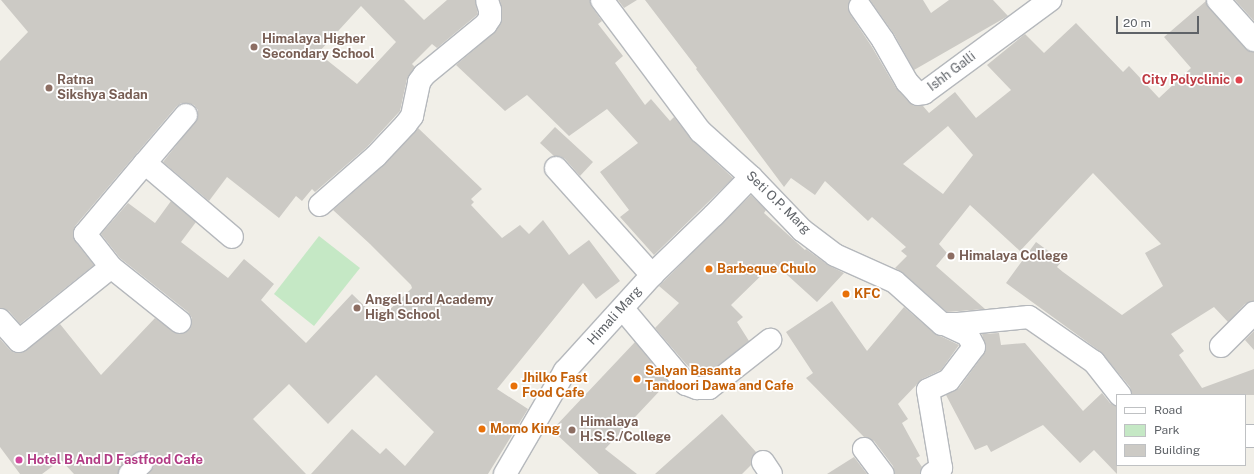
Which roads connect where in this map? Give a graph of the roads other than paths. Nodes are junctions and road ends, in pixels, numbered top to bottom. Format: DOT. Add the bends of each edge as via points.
graph roads {
  1 [pos="487,0"];
  2 [pos="602,0"];
  3 [pos="1050,0"];
  4 [pos="1218,0"];
  5 [pos="860,7"];
  6 [pos="1254,40"];
  7 [pos="186,115"];
  8 [pos="145,163"];
  9 [pos="556,168"];
  10 [pos="751,177"];
  11 [pos="320,205"];
  12 [pos="232,237"];
  13 [pos="111,266"];
  14 [pos="652,275"];
  15 [pos="623,309"];
  16 [pos="1254,313"];
  17 [pos="0,320"];
  18 [pos="180,322"];
  19 [pos="942,324"];
  20 [pos="770,340"];
  21 [pos="1221,346"];
  22 [pos="1119,394"];
  23 [pos="864,449"];
  24 [pos="505,474"];
  25 [pos="884,474"];
  26 [pos="932,474"];
  1 -- 11 [label="street" via="490,18 419,82 412,116 406,124 376,156"];
  2 -- 10 [label="street, Seti O.P. Marg" via="700,131"];
  3 -- 5 [label="street, Ishh Galli" via="924,93 918,94 907,82"];
  4 -- 6 [label="street"];
  7 -- 8 [label="street"];
  8 -- 12 [label="street"];
  8 -- 13 [label="street" via="85,234"];
  9 -- 14 [label="street"];
  10 -- 14 [label="street, Himali Marg"];
  10 -- 19 [label="street, Seti O.P. Marg" via="802,230 835,255 895,282"];
  13 -- 17 [label="street" via="18,341"];
  13 -- 18 [label="street"];
  14 -- 15 [label="street, Himali Marg"];
  15 -- 20 [label="street" via="686,384 697,388 709,388"];
  15 -- 24 [label="street, Himali Marg" via="565,371"];
  16 -- 21 [label="street"];
  19 -- 22 [label="street" via="1029,317 1094,362"];
  19 -- 26 [label="street" via="968,334 974,347 949,380 928,390 941,468"];
  23 -- 25 [label="street"];
}
